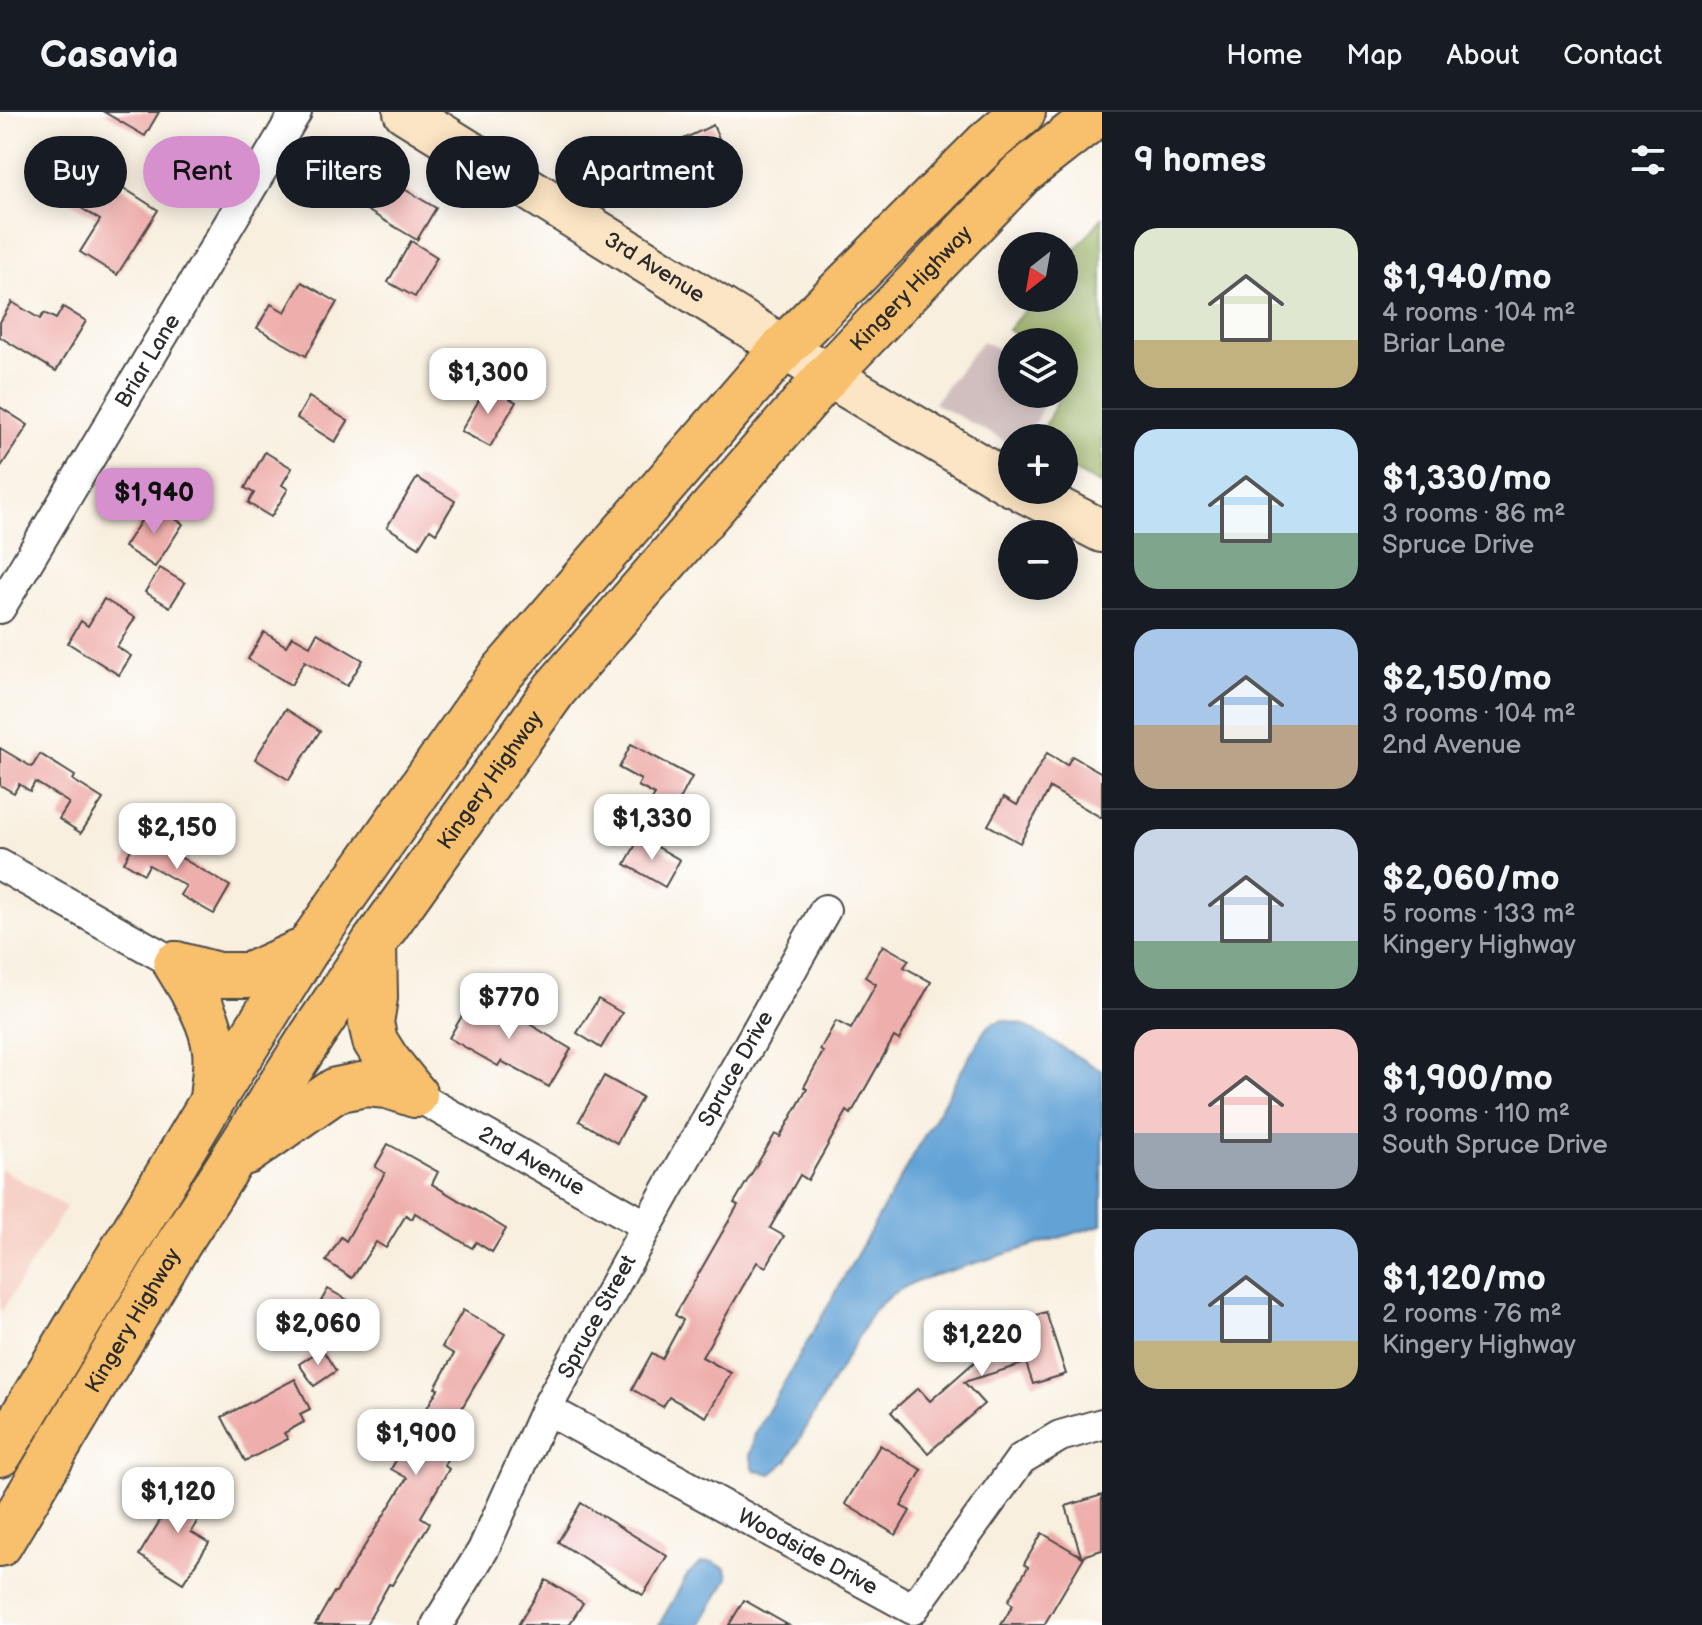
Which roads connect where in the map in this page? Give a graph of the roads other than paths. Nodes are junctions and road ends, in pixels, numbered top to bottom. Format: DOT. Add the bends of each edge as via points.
graph roads {
  1 [pos="296,112"];
  2 [pos="405,112"];
  3 [pos="1023,112"];
  4 [pos="1100,112"];
  5 [pos="784,347"];
  6 [pos="828,375"];
  7 [pos="998,477"];
  8 [pos="1049,504"];
  9 [pos="1102,531"];
  10 [pos="0,608"];
  11 [pos="0,865"];
  12 [pos="825,910"];
  13 [pos="374,943"];
  14 [pos="307,949"];
  15 [pos="176,964"];
  16 [pos="415,1095"];
  17 [pos="212,1101"];
  18 [pos="230,1164"];
  19 [pos="647,1226"];
  20 [pos="546,1409"];
  21 [pos="1102,1424"];
  22 [pos="0,1454"];
  23 [pos="0,1544"];
  24 [pos="437,1625"];
  1 -- 10 [label="street, Briar Lane"];
  2 -- 5 [label="street, 3rd Avenue"];
  3 -- 5 [label="highway, Kingery Highway"];
  4 -- 6 [label="highway, Kingery Highway" via="1022,173"];
  5 -- 6 [label="street, 3rd Avenue"];
  5 -- 14 [label="highway, Kingery Highway" via="501,674"];
  6 -- 7 [label="street, 3rd Avenue"];
  6 -- 13 [label="highway, Kingery Highway" via="555,689"];
  8 -- 9 [label="street"];
  11 -- 15 [label="street"];
  12 -- 19 [label="street, Spruce Drive"];
  13 -- 16 [label="highway" via="375,1041"];
  13 -- 18 [label="highway, Kingery Highway"];
  14 -- 15 [label="highway" via="249,975 218,975"];
  14 -- 17 [label="highway, Kingery Highway"];
  15 -- 17 [label="highway" via="211,1029 216,1053"];
  16 -- 18 [label="highway" via="366,1084 336,1090"];
  16 -- 19 [label="street, 2nd Avenue"];
  17 -- 22 [label="highway, Kingery Highway"];
  18 -- 23 [label="highway, Kingery Highway"];
  19 -- 20 [label="street, Spruce Street"];
  20 -- 21 [label="street, Woodside Drive" via="913,1609 1021,1459 1060,1436"];
  20 -- 24 [label="street, Spruce Street" via="483,1550"];
}
